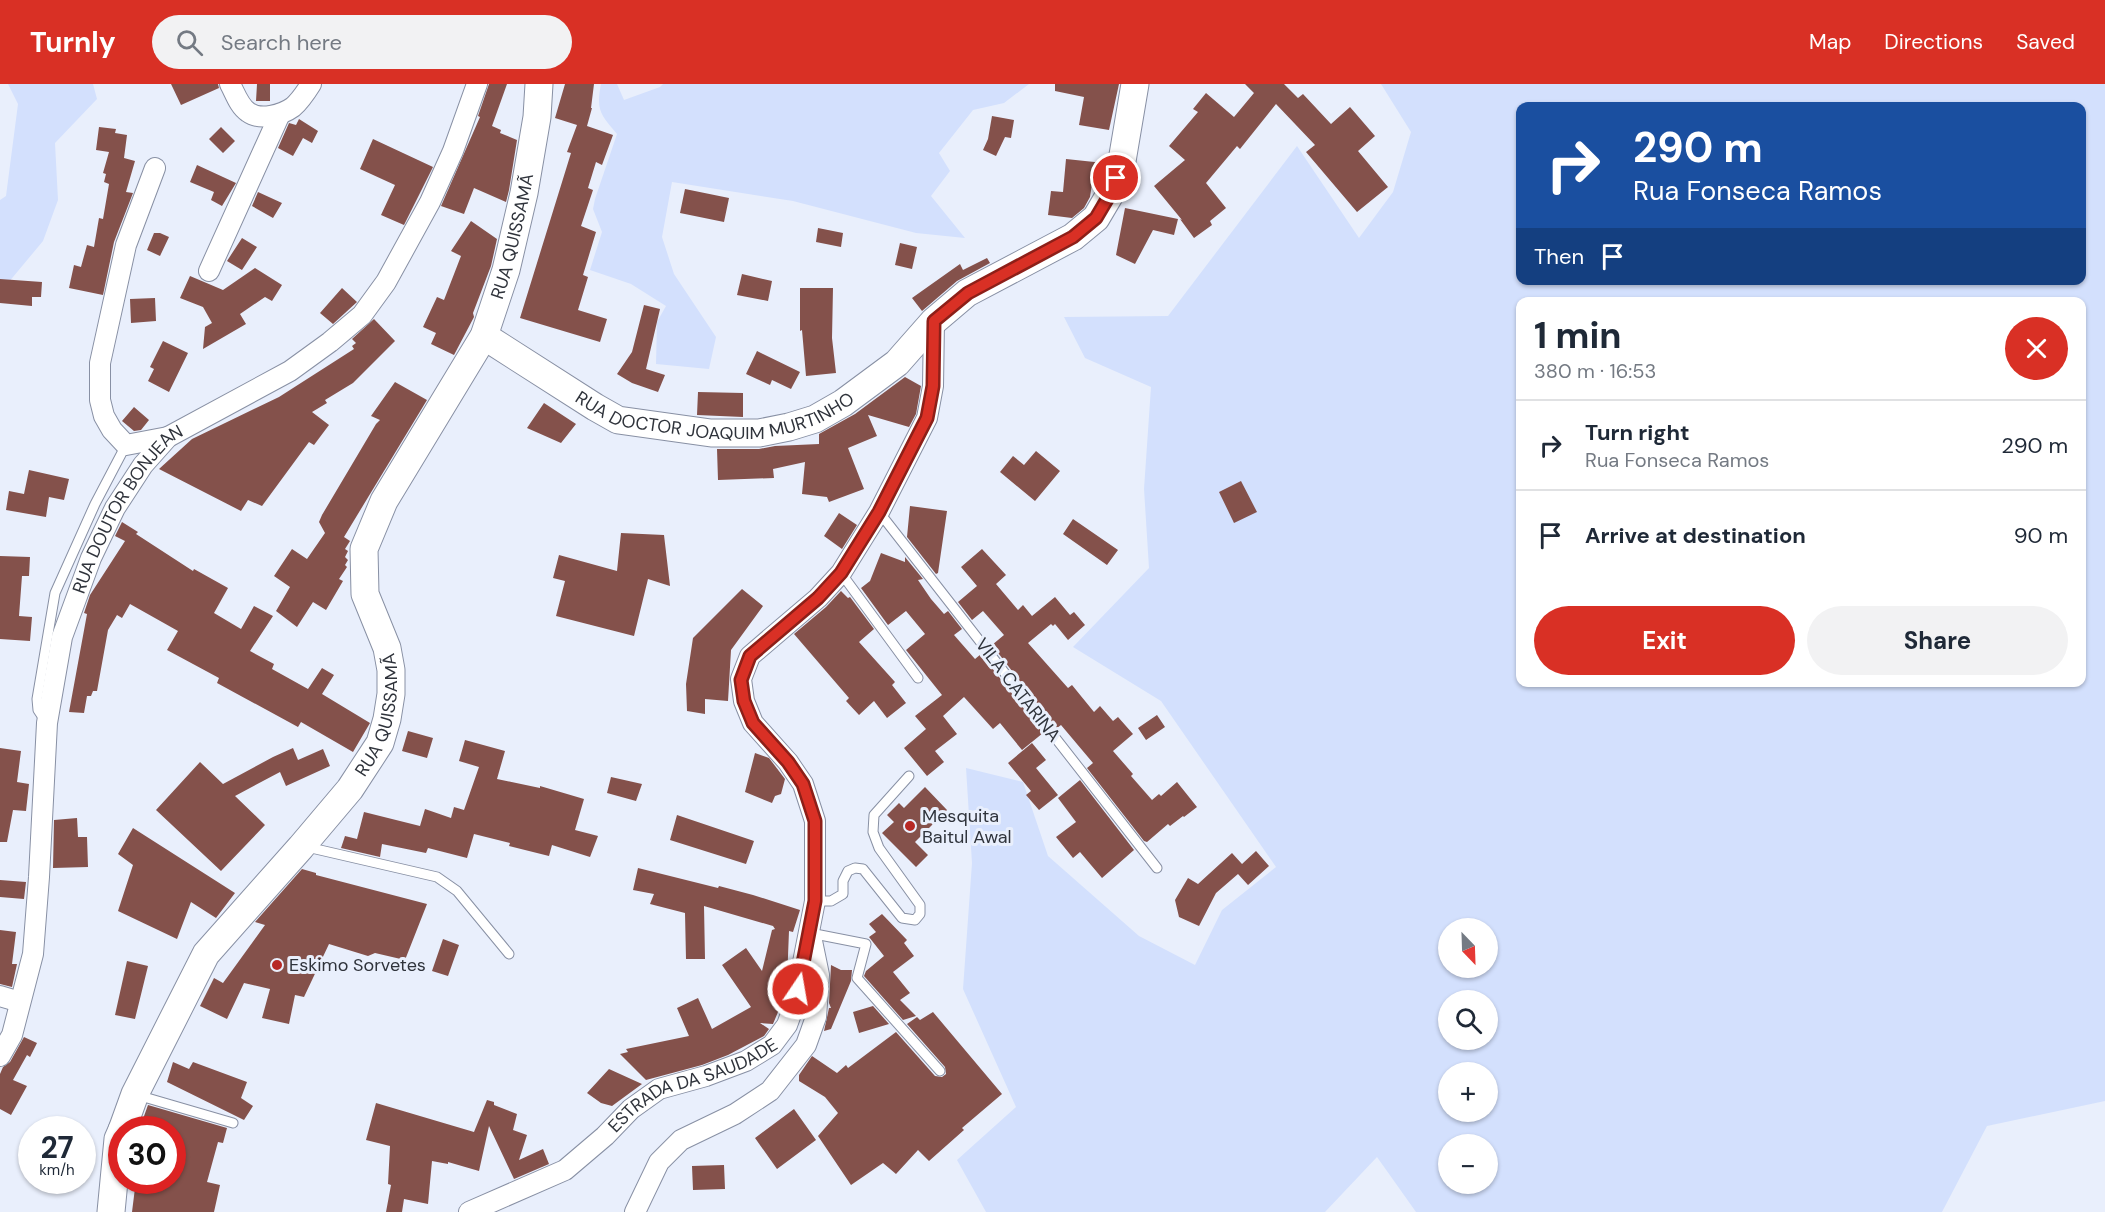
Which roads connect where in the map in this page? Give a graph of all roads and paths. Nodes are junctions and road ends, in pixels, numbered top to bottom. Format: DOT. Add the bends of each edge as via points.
graph roads {
  1 [pos="230,84"];
  2 [pos="311,84"];
  3 [pos="477,84"];
  4 [pos="539,84"];
  5 [pos="1135,84"];
  6 [pos="280,114"];
  7 [pos="155,168"];
  8 [pos="209,271"];
  9 [pos="934,321"];
  10 [pos="484,336"];
  11 [pos="168,436"];
  12 [pos="126,445"];
  13 [pos="879,512"];
  14 [pos="841,573"];
  15 [pos="918,678"];
  16 [pos="47,723"];
  17 [pos="909,776"];
  18 [pos="302,847"];
  19 [pos="1157,868"];
  20 [pos="815,901"];
  21 [pos="810,933"];
  22 [pos="509,954"];
  23 [pos="0,996"];
  24 [pos="20,1002"];
  25 [pos="0,1056"];
  26 [pos="940,1071"];
  27 [pos="135,1094"];
  28 [pos="127,1116"];
  29 [pos="233,1123"];
  30 [pos="113,1194"];
  31 [pos="111,1212"];
  32 [pos="469,1212"];
  33 [pos="635,1212"];
  1 -- 6 [label="street" via="249,114"];
  2 -- 6 [label="street" via="293,107"];
  3 -- 11 [label="street, RUA DOUTOR BONJEAN" via="430,202 386,282 362,315 290,371"];
  4 -- 10 [label="street, RUA QUISSAMÃ" via="524,194 506,270"];
  5 -- 9 [label="street, RUA DOCTOR JOAQUIM MURTINHO" via="1122,160 1096,218 1073,237 968,293"];
  6 -- 8 [label="street"];
  7 -- 12 [label="street" via="126,245 100,363 104,416"];
  9 -- 10 [label="street, RUA DOCTOR JOAQUIM MURTINHO" via="897,363 843,403 815,419 759,433 711,433 618,420"];
  9 -- 13 [label="street, ESTRADA DA SAUDADE" via="933,386 927,418"];
  10 -- 18 [label="street, RUA QUISSAMÃ" via="384,501 364,549 365,594 387,648 391,670 387,719 380,743 350,789"];
  11 -- 12 [label="street"];
  11 -- 16 [label="street, RUA DOUTOR BONJEAN" via="115,508 91,558 62,637"];
  12 -- 16 [label="lane" via="55,593 37,699 38,710"];
  13 -- 14 [label="street, ESTRADA DA SAUDADE"];
  13 -- 19 [label="lane, VILA CATARINA"];
  14 -- 15 [label="lane"];
  14 -- 20 [label="street, ESTRADA DA SAUDADE" via="750,656 741,680 753,723 803,784 815,821"];
  16 -- 24 [label="street, RUA DOUTOR BONJEAN" via="33,954"];
  17 -- 20 [label="lane" via="874,815 873,832 879,848 920,905 920,914 915,920 902,918 863,869 855,868 848,870 843,894 831,901"];
  18 -- 22 [label="lane" via="437,877 457,891"];
  18 -- 27 [label="street, RUA QUISSAMÃ" via="206,954"];
  20 -- 21 [label="street, ESTRADA DA SAUDADE"];
  21 -- 26 [label="lane" via="866,944 857,978"];
  21 -- 32 [label="street, ESTRADA DA SAUDADE" via="795,1003 787,1025 772,1045 746,1061 659,1089 631,1109 565,1170"];
  21 -- 33 [label="street" via="819,975 816,1017 806,1046 770,1091 735,1114 681,1140 659,1162"];
  23 -- 24 [label="street"];
  24 -- 25 [label="street, RUA DOUTOR BONJEAN" via="12,1035"];
  27 -- 28 [label="street, RUA QUISSAMÃ"];
  27 -- 29 [label="lane"];
  30 -- 31 [label="street, RUA QUISSAMÃ"];
}
